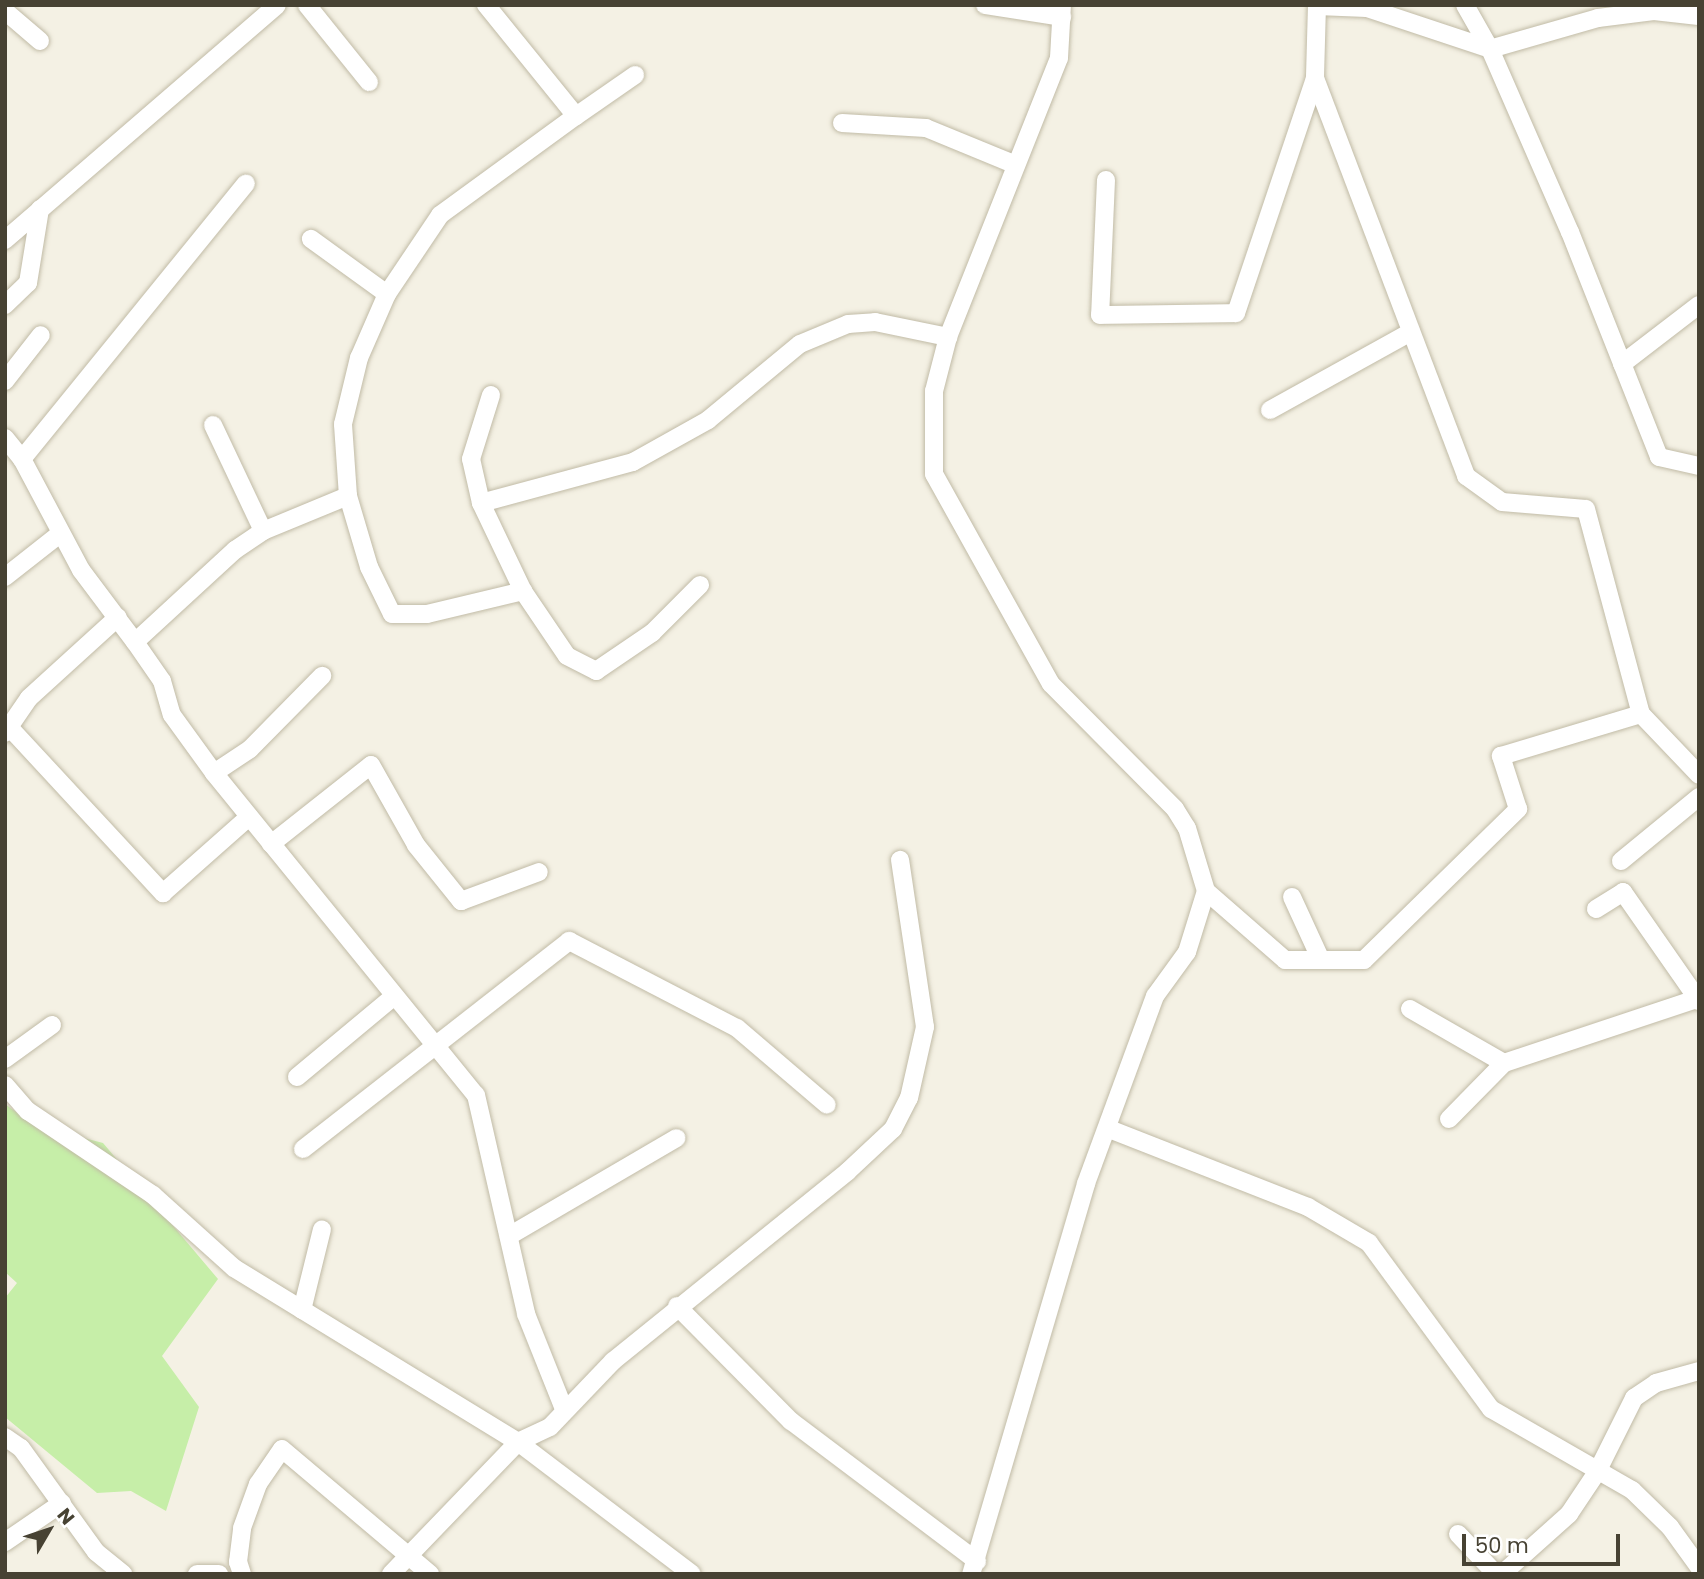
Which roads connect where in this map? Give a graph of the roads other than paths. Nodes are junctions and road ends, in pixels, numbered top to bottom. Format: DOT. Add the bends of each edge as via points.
graph roads {
  1 [pos="277,5"];
  2 [pos="307,5"];
  3 [pos="486,5"];
  4 [pos="985,5"];
  5 [pos="1465,5"];
  6 [pos="1317,6"];
  7 [pos="5,11"];
  8 [pos="1062,11"];
  9 [pos="1606,11"];
  10 [pos="1699,16"];
  11 [pos="40,41"];
  12 [pos="1490,48"];
  13 [pos="635,75"];
  14 [pos="1315,78"];
  15 [pos="369,82"];
  16 [pos="576,116"];
  17 [pos="842,123"];
  18 [pos="1016,165"];
  19 [pos="1106,180"];
  20 [pos="246,183"];
  21 [pos="40,209"];
  22 [pos="312,239"];
  23 [pos="5,240"];
  24 [pos="387,294"];
  25 [pos="5,305"];
  26 [pos="1699,305"];
  27 [pos="1412,332"];
  28 [pos="41,335"];
  29 [pos="948,337"];
  30 [pos="1622,364"];
  31 [pos="5,381"];
  32 [pos="491,395"];
  33 [pos="1270,410"];
  34 [pos="213,425"];
  35 [pos="6,439"];
  36 [pos="22,459"];
  37 [pos="1699,466"];
  38 [pos="348,496"];
  39 [pos="481,503"];
  40 [pos="263,531"];
  41 [pos="61,533"];
  42 [pos="5,577"];
  43 [pos="700,585"];
  44 [pos="523,591"];
  45 [pos="118,617"];
  46 [pos="135,642"];
  47 [pos="322,676"];
  48 [pos="1641,714"];
  49 [pos="8,731"];
  50 [pos="214,773"];
  51 [pos="1699,775"];
  52 [pos="1699,797"];
  53 [pos="249,817"];
  54 [pos="271,844"];
  55 [pos="900,860"];
  56 [pos="1621,861"];
  57 [pos="539,872"];
  58 [pos="1206,891"];
  59 [pos="1292,897"];
  60 [pos="1596,909"];
  61 [pos="1321,960"];
  62 [pos="393,997"];
  63 [pos="1698,999"];
  64 [pos="1410,1009"];
  65 [pos="52,1025"];
  66 [pos="434,1048"];
  67 [pos="5,1059"];
  68 [pos="1504,1063"];
  69 [pos="297,1077"];
  70 [pos="5,1085"];
  71 [pos="827,1105"];
  72 [pos="1450,1119"];
  73 [pos="1109,1129"];
  74 [pos="677,1138"];
  75 [pos="303,1149"];
  76 [pos="322,1229"];
  77 [pos="509,1236"];
  78 [pos="677,1306"];
  79 [pos="302,1310"];
  80 [pos="1699,1371"];
  81 [pos="564,1409"];
  82 [pos="5,1437"];
  83 [pos="518,1442"];
  84 [pos="1597,1472"];
  85 [pos="62,1503"];
  86 [pos="1458,1534"];
  87 [pos="5,1542"];
  88 [pos="411,1555"];
  89 [pos="974,1567"];
  90 [pos="1699,1567"];
  91 [pos="119,1573"];
  92 [pos="197,1574"];
  93 [pos="219,1574"];
  94 [pos="242,1574"];
  95 [pos="391,1574"];
  96 [pos="430,1574"];
  97 [pos="692,1574"];
  98 [pos="1496,1574"];
  99 [pos="1502,1574"];
  1 -- 21 [label="street"];
  2 -- 15 [label="street"];
  3 -- 16 [label="street"];
  4 -- 8 [label="street"];
  5 -- 12 [label="street"];
  6 -- 12 [label="street" via="1367,8"];
  6 -- 14 [label="street"];
  7 -- 11 [label="street"];
  8 -- 18 [label="street" via="1059,58"];
  9 -- 10 [label="street"];
  9 -- 12 [label="street"];
  12 -- 30 [label="street"];
  13 -- 16 [label="street"];
  14 -- 19 [label="street" via="1237,313 1100,315"];
  14 -- 27 [label="street"];
  16 -- 24 [label="street" via="440,215"];
  17 -- 18 [label="street" via="926,128"];
  18 -- 29 [label="street"];
  20 -- 36 [label="street"];
  21 -- 23 [label="street"];
  21 -- 25 [label="street" via="28,283"];
  22 -- 24 [label="street"];
  24 -- 38 [label="street" via="359,358 343,424"];
  26 -- 30 [label="street"];
  27 -- 33 [label="street"];
  27 -- 48 [label="street" via="1466,476 1503,502 1586,509"];
  28 -- 31 [label="street"];
  29 -- 39 [label="street" via="875,322 848,324 800,344 708,420 633,462"];
  29 -- 58 [label="street" via="934,391 934,474 1051,684 1175,809 1187,828"];
  30 -- 37 [label="street" via="1659,457"];
  32 -- 39 [label="street" via="471,459"];
  34 -- 40 [label="street"];
  35 -- 36 [label="street"];
  36 -- 41 [label="street"];
  38 -- 40 [label="street"];
  38 -- 44 [label="street" via="369,568 392,614 427,614"];
  39 -- 44 [label="street"];
  40 -- 46 [label="street" via="193,586"];
  41 -- 42 [label="street"];
  41 -- 45 [label="street"];
  43 -- 44 [label="street" via="652,633 596,671 567,656"];
  45 -- 46 [label="street"];
  45 -- 49 [label="street" via="29,698"];
  46 -- 50 [label="street" via="162,681 172,715"];
  47 -- 50 [label="street" via="250,750"];
  48 -- 51 [label="street"];
  48 -- 61 [label="street" via="1501,756 1518,809 1364,960"];
  49 -- 53 [label="street" via="163,892"];
  50 -- 53 [label="street"];
  52 -- 56 [label="street"];
  53 -- 54 [label="street"];
  54 -- 57 [label="street" via="371,765 416,845 461,901"];
  54 -- 62 [label="street"];
  55 -- 78 [label="street" via="925,1027 909,1098 893,1129 847,1171"];
  58 -- 61 [label="street" via="1285,960"];
  58 -- 73 [label="street" via="1187,952 1155,996"];
  59 -- 61 [label="street"];
  60 -- 63 [label="street" via="1623,892"];
  62 -- 66 [label="street"];
  62 -- 69 [label="street"];
  63 -- 68 [label="street"];
  64 -- 68 [label="street"];
  65 -- 67 [label="street"];
  66 -- 71 [label="street" via="569,941 737,1028"];
  66 -- 75 [label="street"];
  66 -- 77 [label="street" via="476,1096"];
  68 -- 72 [label="street"];
  70 -- 79 [label="street" via="28,1111 153,1195 234,1268"];
  73 -- 84 [label="street" via="1343,1225 1369,1243 1491,1409"];
  73 -- 89 [label="street" via="1086,1184"];
  74 -- 77 [label="street"];
  76 -- 79 [label="street"];
  77 -- 81 [label="street" via="527,1314"];
  78 -- 81 [label="street"];
  78 -- 89 [label="street" via="791,1421"];
  79 -- 83 [label="street"];
  80 -- 84 [label="street" via="1656,1383 1634,1398"];
  81 -- 83 [label="street" via="550,1427"];
  82 -- 85 [label="street" via="21,1448"];
  83 -- 88 [label="street"];
  83 -- 97 [label="street"];
  84 -- 90 [label="street" via="1632,1490 1670,1527"];
  84 -- 99 [label="street" via="1569,1514"];
  85 -- 87 [label="street"];
  85 -- 91 [label="street" via="96,1552"];
  86 -- 98 [label="street"];
  88 -- 94 [label="street" via="282,1449 258,1484 242,1528 238,1562"];
  88 -- 95 [label="street"];
  88 -- 96 [label="street"];
  92 -- 93 [label="street"];
}
